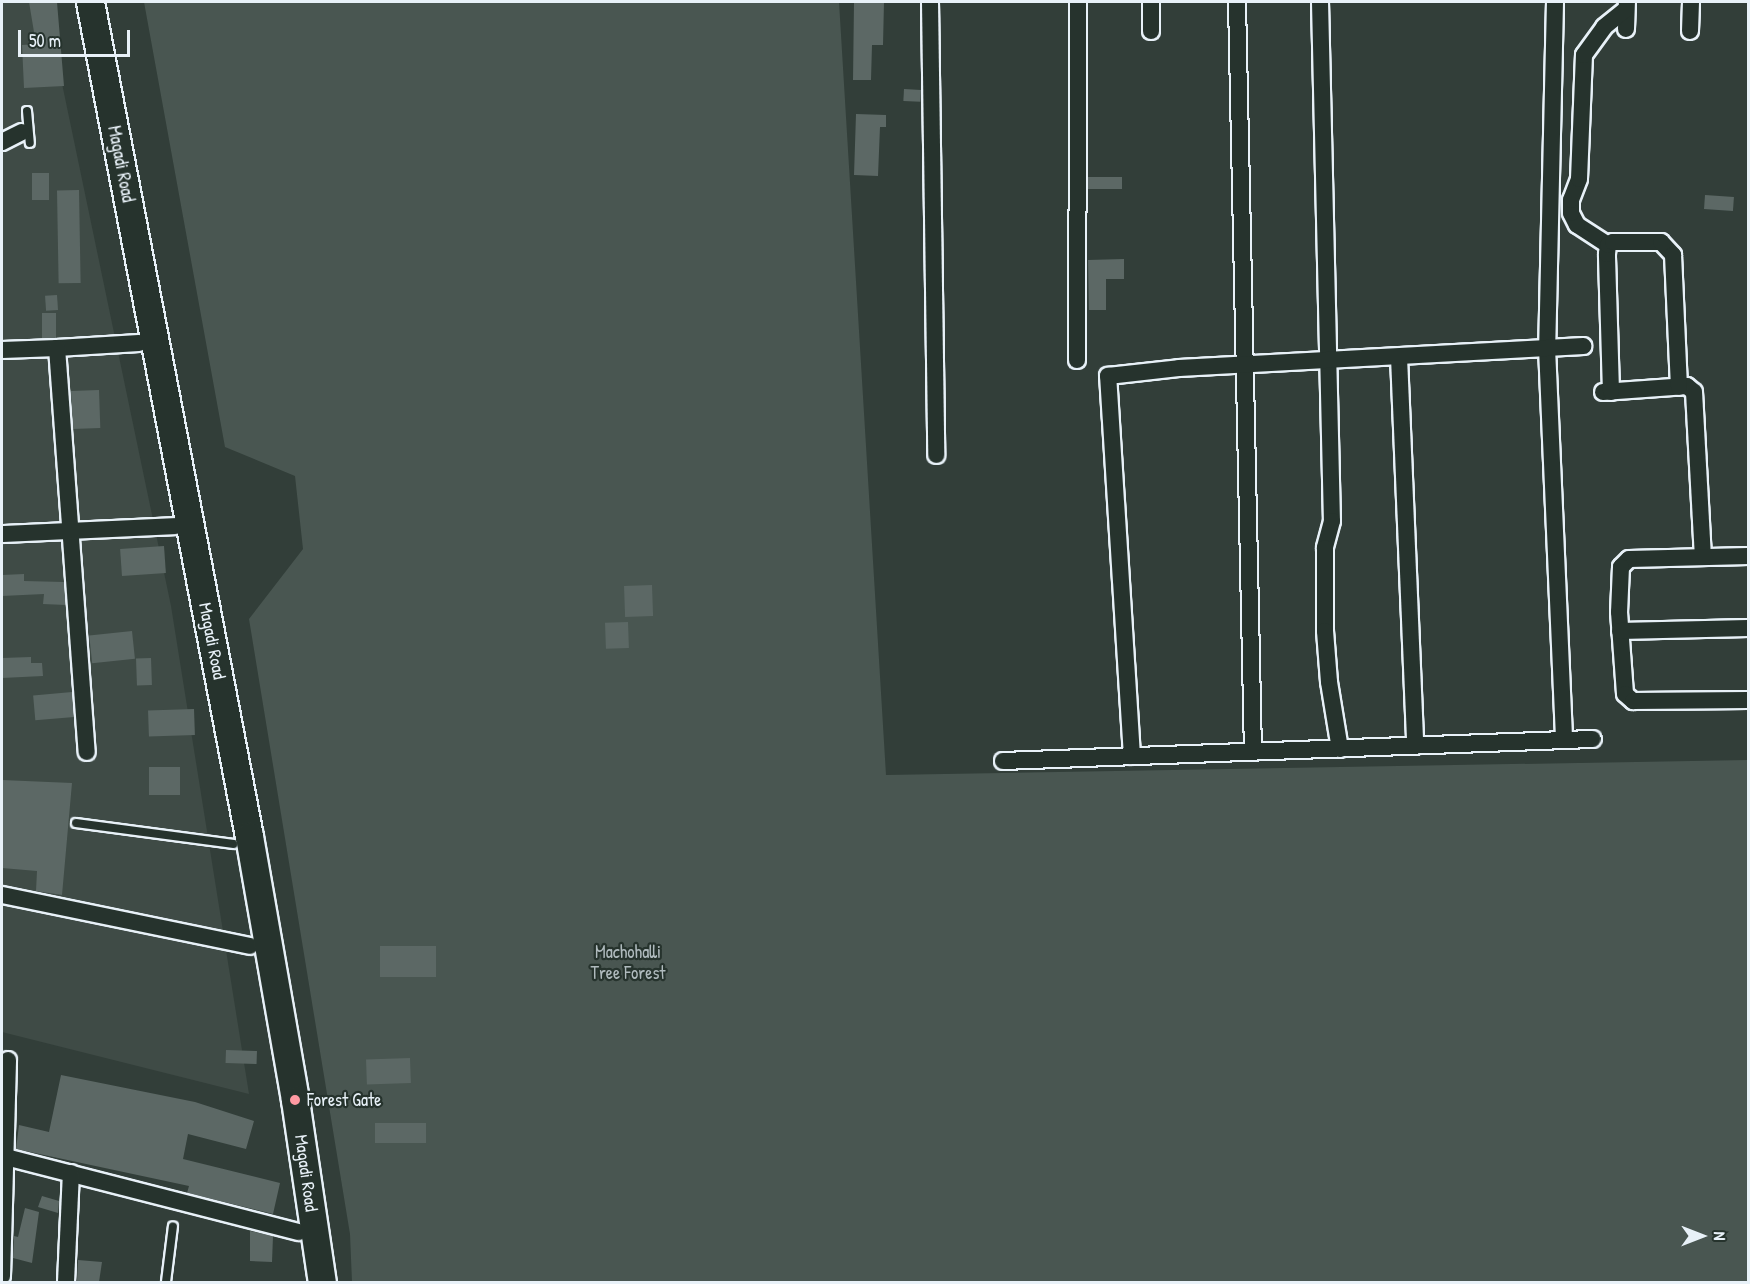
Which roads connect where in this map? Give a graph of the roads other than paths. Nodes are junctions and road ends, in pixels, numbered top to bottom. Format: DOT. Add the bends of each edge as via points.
graph roads {
  1 [pos="74,2"];
  2 [pos="90,2"];
  3 [pos="930,2"];
  4 [pos="1078,2"];
  5 [pos="1151,2"];
  6 [pos="1237,2"];
  7 [pos="1320,2"];
  8 [pos="1555,2"];
  9 [pos="1690,2"];
  10 [pos="1627,5"];
  11 [pos="1626,29"];
  12 [pos="1151,31"];
  13 [pos="1690,31"];
  14 [pos="27,111"];
  15 [pos="27,136"];
  16 [pos="2,142"];
  17 [pos="1608,245"];
  18 [pos="139,344"];
  19 [pos="1583,346"];
  20 [pos="57,348"];
  21 [pos="1547,348"];
  22 [pos="2,350"];
  23 [pos="1399,357"];
  24 [pos="1077,360"];
  25 [pos="1326,362"];
  26 [pos="1248,367"];
  27 [pos="1679,387"];
  28 [pos="936,455"];
  29 [pos="175,526"];
  30 [pos="69,532"];
  31 [pos="2,534"];
  32 [pos="1702,556"];
  33 [pos="1749,556"];
  34 [pos="1749,628"];
  35 [pos="1620,631"];
  36 [pos="1749,700"];
  37 [pos="1593,739"];
  38 [pos="1564,740"];
  39 [pos="1415,746"];
  40 [pos="1340,749"];
  41 [pos="87,752"];
  42 [pos="1253,752"];
  43 [pos="1132,756"];
  44 [pos="1003,760"];
  45 [pos="75,823"];
  46 [pos="234,844"];
  47 [pos="2,895"];
  48 [pos="250,946"];
  49 [pos="8,1060"];
  50 [pos="2,1156"];
  51 [pos="71,1173"];
  52 [pos="173,1226"];
  53 [pos="298,1232"];
  54 [pos="2,1276"];
  55 [pos="66,1282"];
  56 [pos="166,1282"];
  57 [pos="305,1282"];
  58 [pos="322,1282"];
  1 -- 18 [label="main road, Magadi Road"];
  2 -- 58 [label="main road, Magadi Road" via="249,836"];
  3 -- 28 [label="street"];
  4 -- 24 [label="street"];
  5 -- 12 [label="street"];
  6 -- 26 [label="street"];
  7 -- 25 [label="street"];
  8 -- 21 [label="street"];
  9 -- 13 [label="street"];
  10 -- 11 [label="street"];
  10 -- 17 [label="street" via="1599,32 1584,55 1579,179 1572,200 1571,213 1577,225"];
  14 -- 15 [label="lane"];
  15 -- 16 [label="street"];
  17 -- 27 [label="street" via="1661,242 1673,255"];
  17 -- 27 [label="street" via="1607,392"];
  18 -- 20 [label="street"];
  18 -- 29 [label="main road, Magadi Road"];
  19 -- 21 [label="street"];
  20 -- 22 [label="street"];
  20 -- 30 [label="street"];
  21 -- 23 [label="street"];
  21 -- 38 [label="street"];
  23 -- 25 [label="street"];
  23 -- 39 [label="street"];
  25 -- 26 [label="street"];
  25 -- 40 [label="street" via="1332,521 1325,548 1325,631"];
  26 -- 42 [label="street"];
  26 -- 43 [label="street" via="1179,368 1108,376"];
  27 -- 32 [label="street" via="1687,386 1696,397"];
  29 -- 30 [label="street"];
  29 -- 46 [label="main road, Magadi Road"];
  30 -- 31 [label="street"];
  30 -- 41 [label="street"];
  32 -- 33 [label="street"];
  32 -- 35 [label="street" via="1629,559 1621,567"];
  34 -- 35 [label="street"];
  35 -- 36 [label="street" via="1626,694 1633,701"];
  37 -- 38 [label="street"];
  38 -- 39 [label="street"];
  39 -- 40 [label="street"];
  40 -- 42 [label="street"];
  42 -- 43 [label="street"];
  43 -- 44 [label="street"];
  45 -- 46 [label="lane"];
  46 -- 48 [label="main road, Magadi Road"];
  47 -- 48 [label="street"];
  48 -- 53 [label="main road, Magadi Road"];
  49 -- 50 [label="street"];
  50 -- 51 [label="street"];
  50 -- 54 [label="street"];
  51 -- 53 [label="street"];
  51 -- 55 [label="street"];
  52 -- 56 [label="lane"];
  53 -- 57 [label="main road, Magadi Road"];
}
